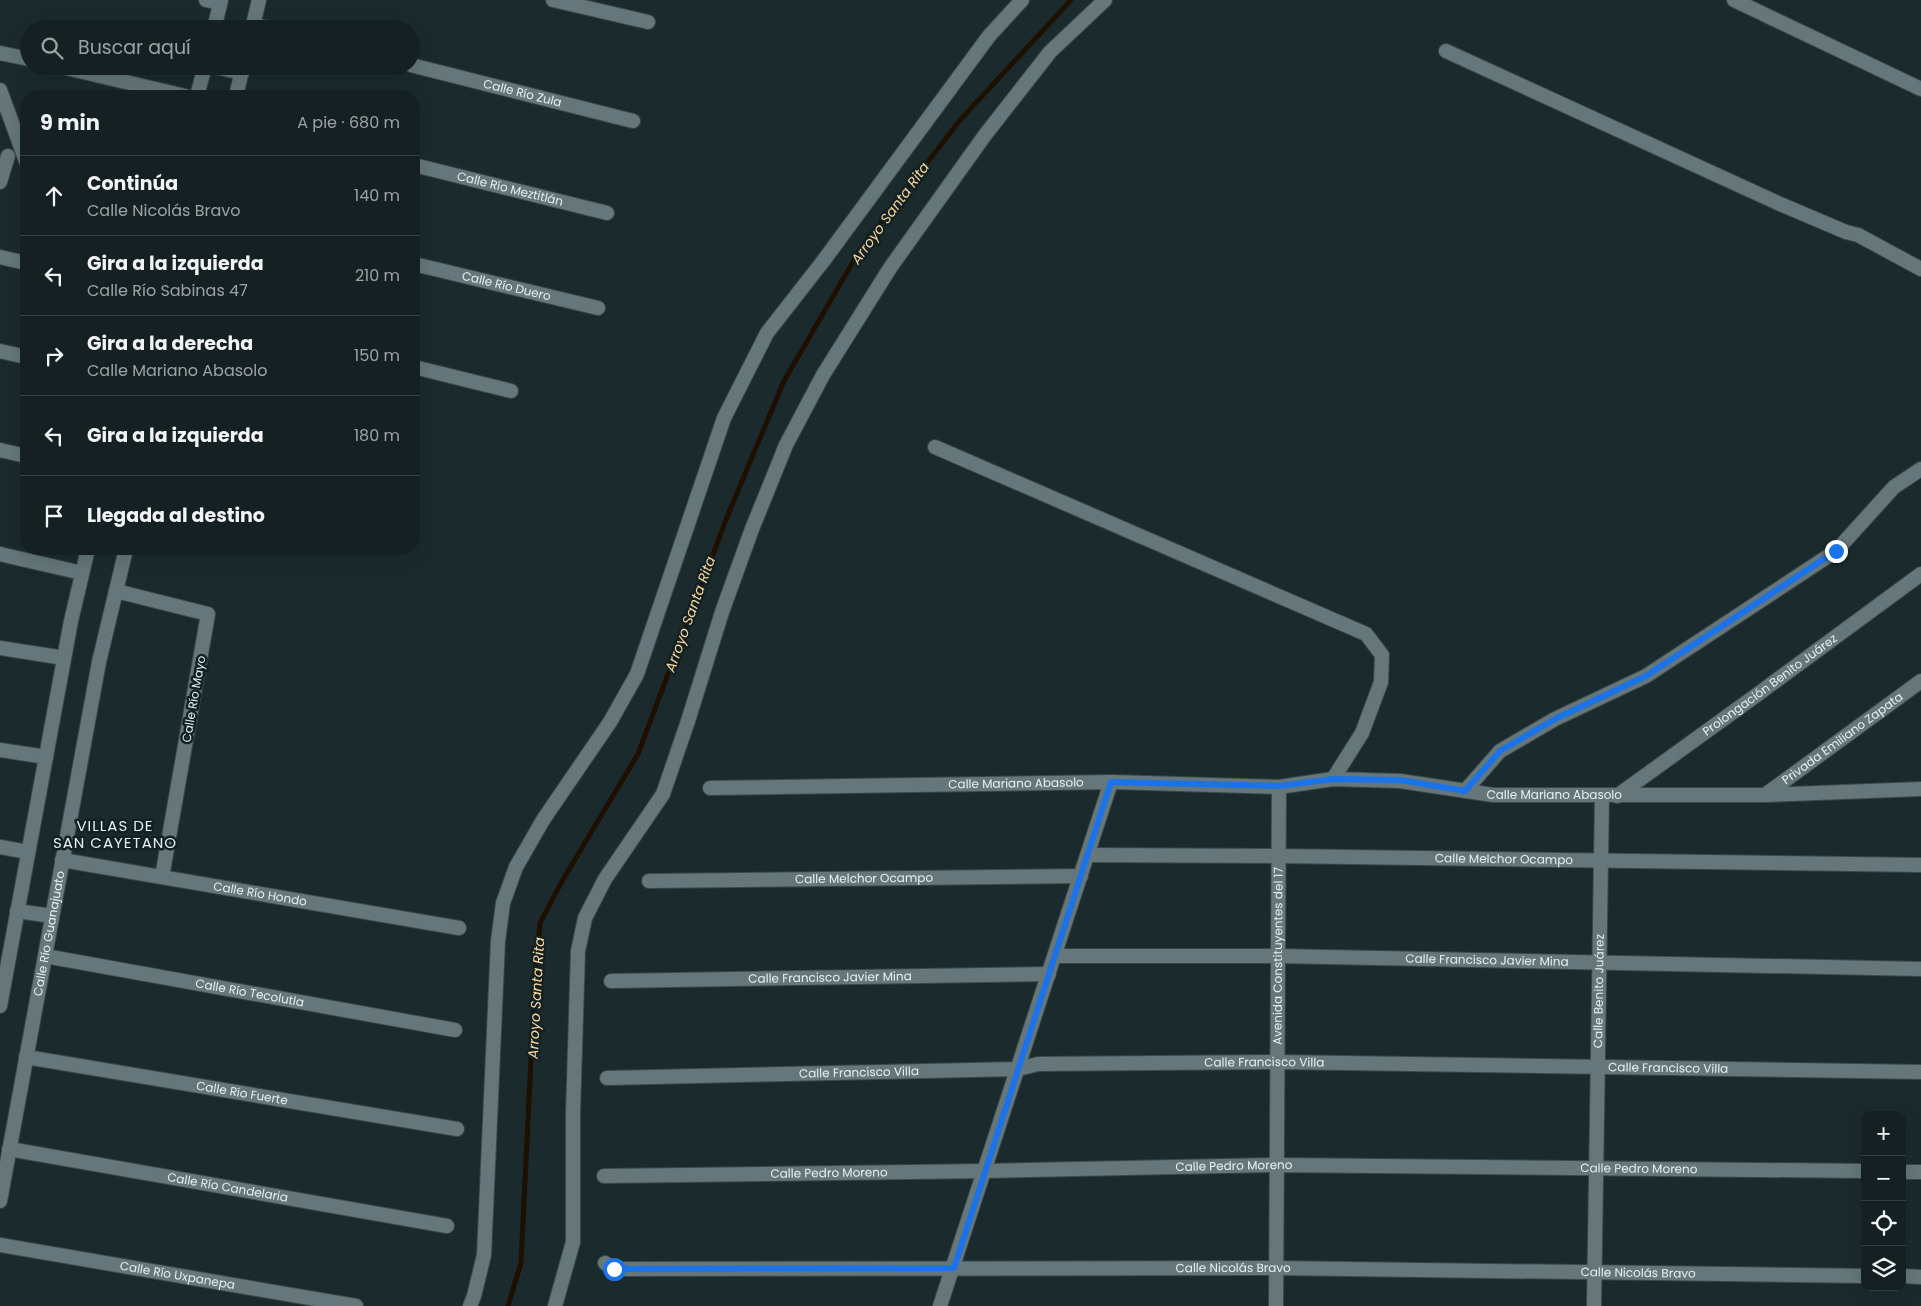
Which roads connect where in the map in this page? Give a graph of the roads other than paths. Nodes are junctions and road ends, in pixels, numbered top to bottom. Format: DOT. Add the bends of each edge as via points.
graph roads {
  1 [pos="206,0"];
  2 [pos="259,0"];
  3 [pos="553,0"];
  4 [pos="1022,0"];
  5 [pos="1105,0"];
  6 [pos="1734,0"];
  7 [pos="220,2"];
  8 [pos="216,20"];
  9 [pos="255,20"];
  10 [pos="648,22"];
  11 [pos="1446,51"];
  12 [pos="0,52"];
  13 [pos="20,57"];
  14 [pos="420,67"];
  15 [pos="96,75"];
  16 [pos="203,75"];
  17 [pos="241,75"];
  18 [pos="0,90"];
  19 [pos="160,90"];
  20 [pos="199,90"];
  21 [pos="237,90"];
  22 [pos="1921,90"];
  23 [pos="633,121"];
  24 [pos="20,145"];
  25 [pos="4,155"];
  26 [pos="20,159"];
  27 [pos="420,166"];
  28 [pos="0,182"];
  29 [pos="607,213"];
  30 [pos="0,257"];
  31 [pos="20,262"];
  32 [pos="420,265"];
  33 [pos="1921,269"];
  34 [pos="598,308"];
  35 [pos="0,351"];
  36 [pos="20,356"];
  37 [pos="420,368"];
  38 [pos="511,391"];
  39 [pos="935,446"];
  40 [pos="0,450"];
  41 [pos="20,455"];
  42 [pos="1921,469"];
  43 [pos="0,554"];
  44 [pos="86,555"];
  45 [pos="125,555"];
  46 [pos="82,573"];
  47 [pos="1921,574"];
  48 [pos="116,591"];
  49 [pos="0,648"];
  50 [pos="64,658"];
  51 [pos="1921,681"];
  52 [pos="0,750"];
  53 [pos="46,757"];
  54 [pos="1333,779"];
  55 [pos="1111,782"];
  56 [pos="1279,786"];
  57 [pos="710,788"];
  58 [pos="1921,789"];
  59 [pos="1465,791"];
  60 [pos="1765,795"];
  61 [pos="1602,796"];
  62 [pos="1617,796"];
  63 [pos="0,847"];
  64 [pos="28,852"];
  65 [pos="1088,855"];
  66 [pos="1279,856"];
  67 [pos="62,860"];
  68 [pos="1601,860"];
  69 [pos="1921,865"];
  70 [pos="1081,876"];
  71 [pos="162,878"];
  72 [pos="649,881"];
  73 [pos="17,911"];
  74 [pos="52,916"];
  75 [pos="459,928"];
  76 [pos="5,948"];
  77 [pos="45,956"];
  78 [pos="1055,956"];
  79 [pos="1278,956"];
  80 [pos="1599,962"];
  81 [pos="1921,969"];
  82 [pos="1049,974"];
  83 [pos="610,981"];
  84 [pos="0,1006"];
  85 [pos="455,1030"];
  86 [pos="26,1057"];
  87 [pos="1277,1062"];
  88 [pos="1598,1067"];
  89 [pos="1018,1069"];
  90 [pos="1921,1072"];
  91 [pos="607,1078"];
  92 [pos="457,1129"];
  93 [pos="10,1149"];
  94 [pos="1277,1165"];
  95 [pos="1596,1168"];
  96 [pos="985,1171"];
  97 [pos="1861,1171"];
  98 [pos="1906,1172"];
  99 [pos="1921,1172"];
  100 [pos="604,1176"];
  101 [pos="0,1201"];
  102 [pos="447,1226"];
  103 [pos="0,1245"];
  104 [pos="605,1263"];
  105 [pos="954,1268"];
  106 [pos="1276,1268"];
  107 [pos="1595,1272"];
  108 [pos="1861,1276"];
  109 [pos="1906,1276"];
  110 [pos="1921,1276"];
  111 [pos="356,1306"];
  112 [pos="470,1306"];
  113 [pos="556,1306"];
  114 [pos="940,1306"];
  115 [pos="1276,1306"];
  116 [pos="1594,1306"];
  1 -- 7 [label="street"];
  2 -- 9 [label="street"];
  3 -- 10 [label="street"];
  4 -- 112 [label="street" via="989,36 767,333 724,418 637,674 610,722 543,820 516,867 503,903 498,941 484,1255"];
  5 -- 113 [label="street" via="1050,52 985,135 890,268 823,375 786,445 752,530 663,794 605,879 586,918 578,951 573,1242"];
  6 -- 22 [label="street"];
  7 -- 8 [label="street"];
  11 -- 33 [label="street" via="1780,204 1858,235"];
  12 -- 13 [label="street"];
  14 -- 23 [label="street, Calle Río Zula"];
  15 -- 19 [label="street"];
  16 -- 20 [label="street"];
  17 -- 21 [label="street"];
  18 -- 24 [label="street"];
  25 -- 26 [label="street"];
  25 -- 28 [label="street"];
  27 -- 29 [label="street, Calle Río Meztitlán"];
  30 -- 31 [label="street"];
  32 -- 34 [label="street, Calle Río Duero"];
  35 -- 36 [label="street"];
  37 -- 38 [label="street"];
  39 -- 54 [label="street" via="1366,634 1382,655 1381,682 1362,733"];
  40 -- 41 [label="street"];
  42 -- 59 [label="street" via="1894,487 1836,551 1646,676 1555,719 1500,751"];
  43 -- 46 [label="street"];
  44 -- 46 [label="street"];
  45 -- 48 [label="street, Calle Río Guanajuato"];
  46 -- 50 [label="street"];
  47 -- 62 [label="street, Prolongación Benito Juárez"];
  48 -- 67 [label="street, Calle Río Guanajuato" via="98,662"];
  48 -- 71 [label="street, Calle Río Mayo" via="208,614"];
  49 -- 50 [label="street"];
  50 -- 53 [label="street"];
  51 -- 60 [label="street, Privada Emiliano Zapata"];
  52 -- 53 [label="street"];
  53 -- 64 [label="street"];
  54 -- 56 [label="street, Calle Mariano Abasolo"];
  54 -- 59 [label="street, Calle Mariano Abasolo" via="1400,780"];
  55 -- 56 [label="street, Calle Mariano Abasolo"];
  55 -- 57 [label="street, Calle Mariano Abasolo"];
  55 -- 65 [label="street"];
  56 -- 66 [label="street, Avenida Constituyentes del 17"];
  58 -- 60 [label="street, Calle Mariano Abasolo"];
  59 -- 61 [label="street, Calle Mariano Abasolo" via="1493,795"];
  60 -- 62 [label="street, Calle Mariano Abasolo"];
  61 -- 62 [label="street, Calle Mariano Abasolo"];
  61 -- 68 [label="street, Calle Benito Juárez"];
  63 -- 64 [label="street"];
  64 -- 73 [label="street"];
  65 -- 66 [label="street, Calle Melchor Ocampo"];
  65 -- 70 [label="street"];
  66 -- 68 [label="street, Calle Melchor Ocampo"];
  66 -- 79 [label="street, Avenida Constituyentes del 17"];
  67 -- 71 [label="street, Calle Río Hondo"];
  67 -- 74 [label="street, Calle Río Guanajuato"];
  68 -- 69 [label="street, Calle Melchor Ocampo"];
  68 -- 80 [label="street, Calle Benito Juárez"];
  70 -- 72 [label="street, Calle Melchor Ocampo"];
  70 -- 78 [label="street"];
  71 -- 75 [label="street, Calle Río Hondo"];
  73 -- 74 [label="street"];
  73 -- 76 [label="street"];
  74 -- 77 [label="street, Calle Río Guanajuato"];
  76 -- 84 [label="street"];
  77 -- 85 [label="street, Calle Río Tecolutla"];
  77 -- 86 [label="street, Calle Río Guanajuato"];
  78 -- 79 [label="street, Calle Francisco Javier Mina"];
  78 -- 82 [label="street"];
  79 -- 80 [label="street, Calle Francisco Javier Mina"];
  79 -- 87 [label="street, Avenida Constituyentes del 17"];
  80 -- 81 [label="street, Calle Francisco Javier Mina"];
  80 -- 88 [label="street, Calle Benito Juárez"];
  82 -- 83 [label="street, Calle Francisco Javier Mina"];
  82 -- 89 [label="street"];
  86 -- 92 [label="street, Calle Río Fuerte"];
  86 -- 93 [label="street, Calle Río Guanajuato"];
  87 -- 88 [label="street, Calle Francisco Villa"];
  87 -- 89 [label="street, Calle Francisco Villa" via="1038,1064"];
  87 -- 94 [label="street, Avenida Constituyentes del 17"];
  88 -- 90 [label="street, Calle Francisco Villa"];
  88 -- 95 [label="street, Calle Benito Juárez"];
  89 -- 91 [label="street, Calle Francisco Villa"];
  89 -- 96 [label="street"];
  93 -- 101 [label="street, Calle Río Guanajuato"];
  93 -- 102 [label="street, Calle Río Candelaria"];
  94 -- 95 [label="street, Calle Pedro Moreno"];
  94 -- 96 [label="street, Calle Pedro Moreno"];
  94 -- 106 [label="street, Avenida Constituyentes del 17"];
  95 -- 97 [label="street, Calle Pedro Moreno"];
  95 -- 107 [label="street, Calle Benito Juárez"];
  96 -- 100 [label="street, Calle Pedro Moreno"];
  96 -- 105 [label="street"];
  98 -- 99 [label="street"];
  103 -- 111 [label="street, Calle Río Uxpanepa"];
  104 -- 105 [label="street, Calle Nicolás Bravo" via="614,1269"];
  105 -- 106 [label="street, Calle Nicolás Bravo"];
  105 -- 114 [label="street"];
  106 -- 107 [label="street, Calle Nicolás Bravo"];
  106 -- 115 [label="street, Avenida Constituyentes del 17"];
  107 -- 108 [label="street, Calle Nicolás Bravo"];
  107 -- 116 [label="street, Calle Benito Juárez"];
  109 -- 110 [label="street"];
}
